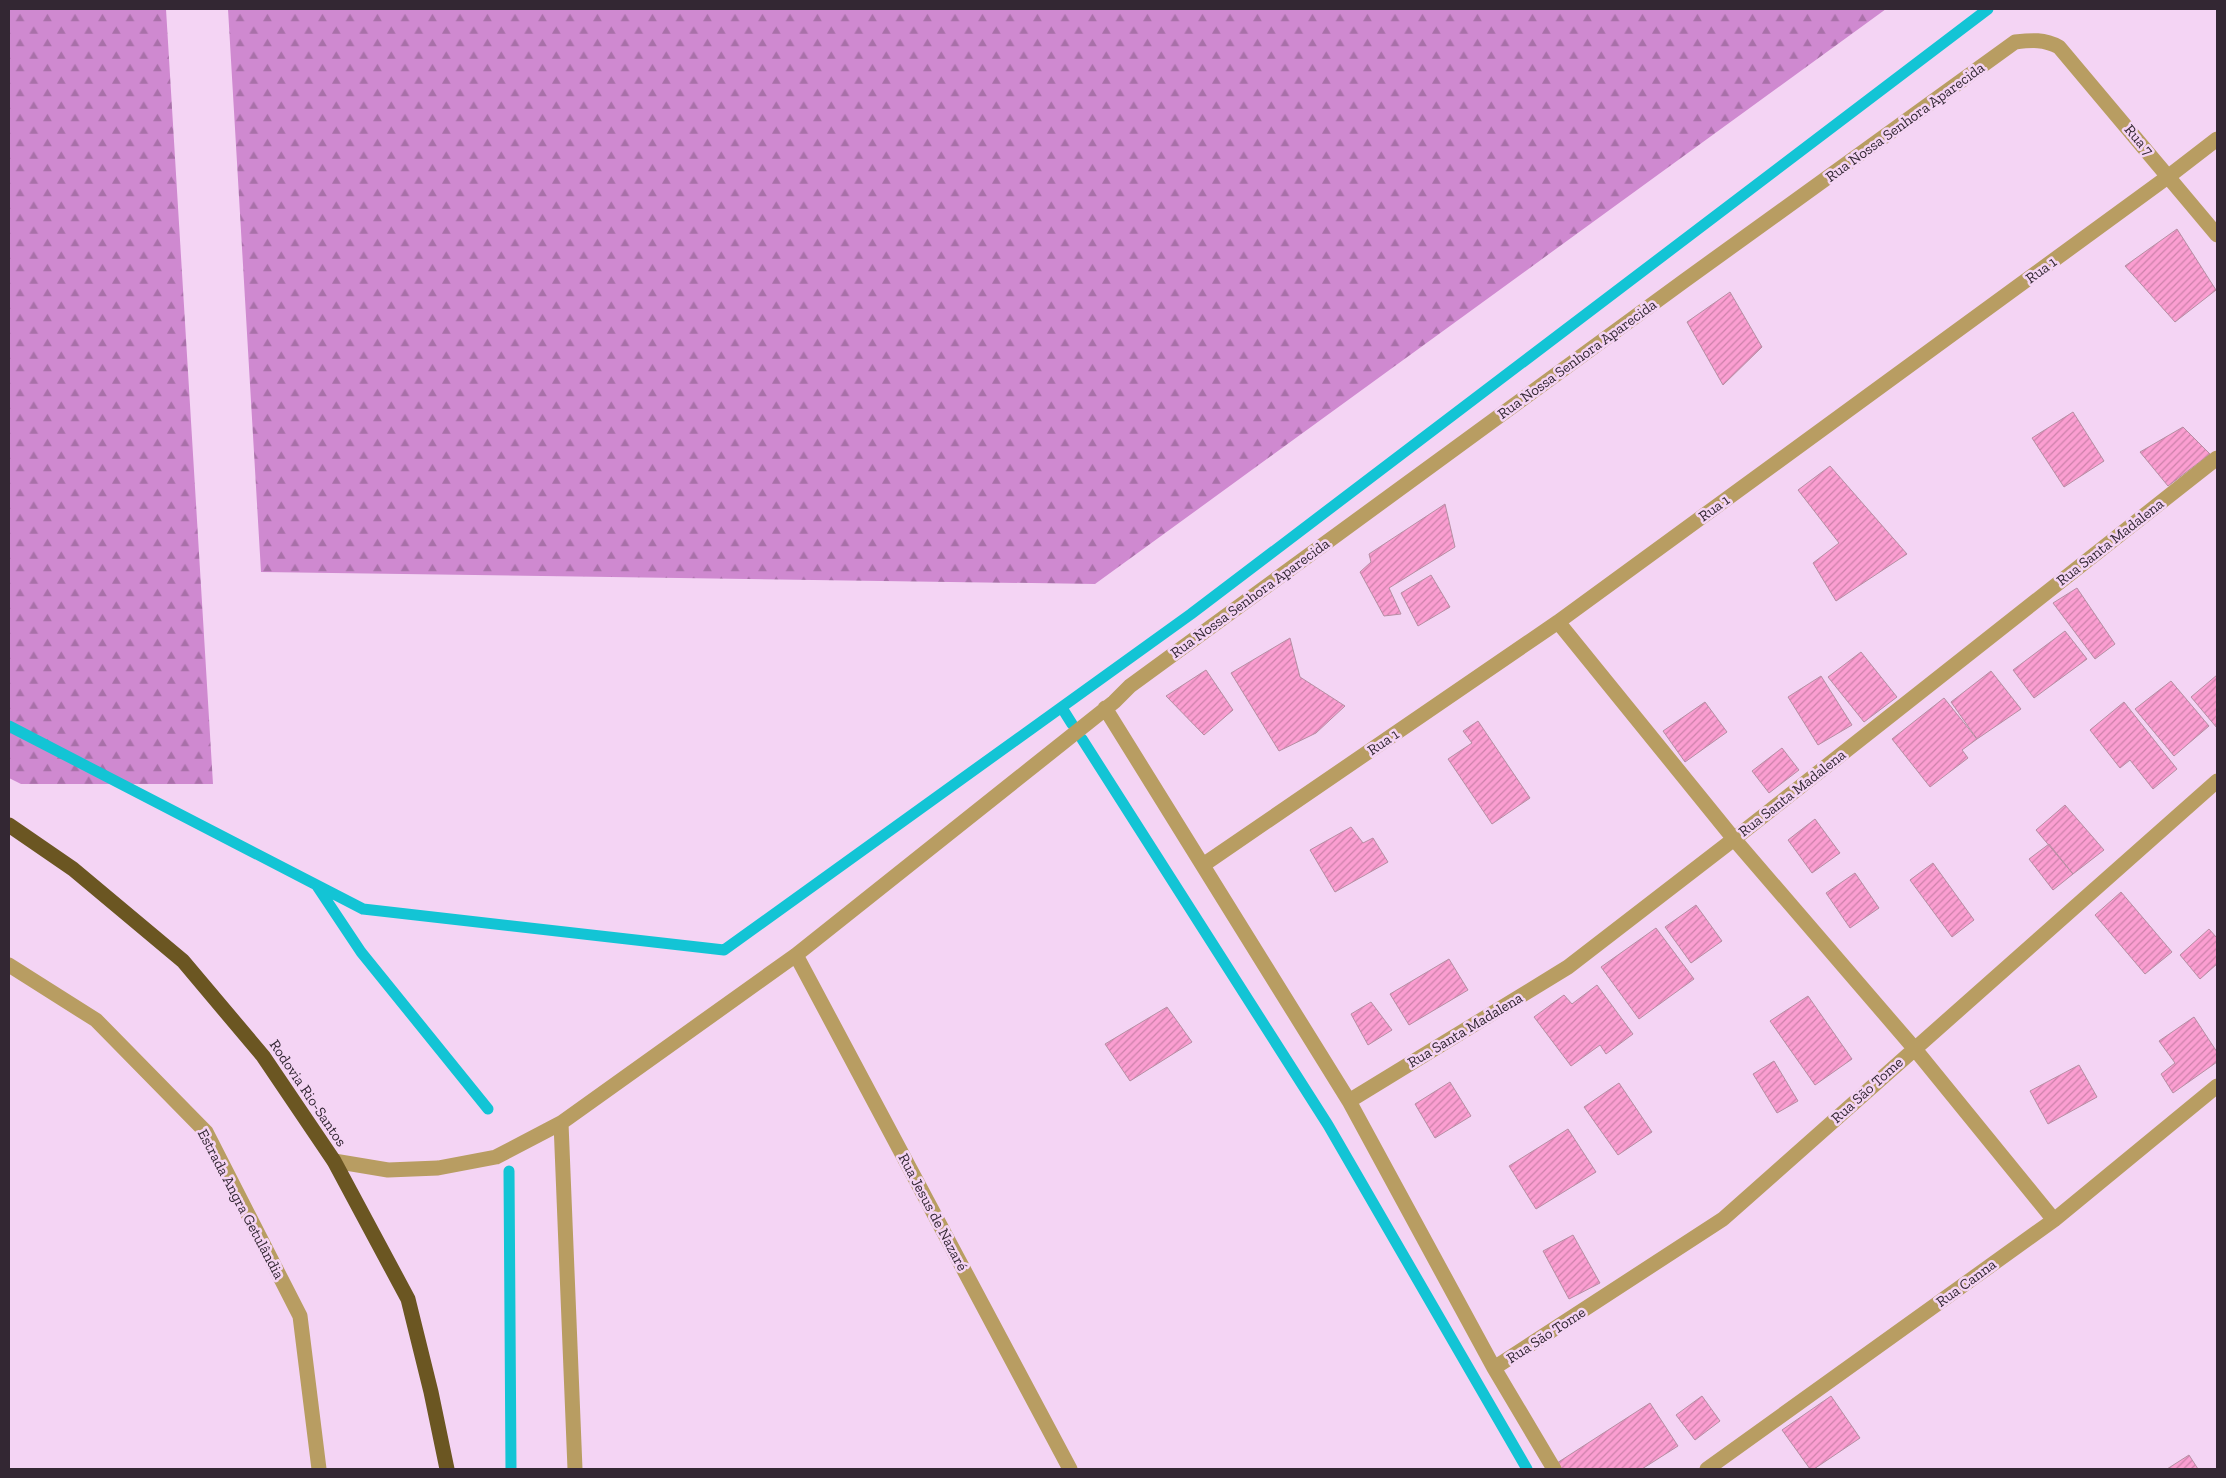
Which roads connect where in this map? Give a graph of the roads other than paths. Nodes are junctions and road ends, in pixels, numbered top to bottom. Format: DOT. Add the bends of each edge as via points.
graph roads {
  1 [pos="2059,47"];
  2 [pos="2217,139"];
  3 [pos="2170,176"];
  4 [pos="2217,235"];
  5 [pos="2217,458"];
  6 [pos="1558,622"];
  7 [pos="1105,708"];
  8 [pos="2217,782"];
  9 [pos="9,826"];
  10 [pos="1734,839"];
  11 [pos="1203,865"];
  12 [pos="796,955"];
  13 [pos="9,965"];
  14 [pos="1914,1048"];
  15 [pos="2217,1086"];
  16 [pos="1348,1101"];
  17 [pos="561,1122"];
  18 [pos="334,1161"];
  19 [pos="2054,1220"];
  20 [pos="1494,1368"];
  21 [pos="319,1469"];
  22 [pos="447,1469"];
  23 [pos="575,1469"];
  24 [pos="1070,1469"];
  25 [pos="1554,1469"];
  26 [pos="1707,1469"];
  1 -- 3 [label="street, Rua 7"];
  1 -- 7 [label="street, Rua Nossa Senhora Aparecida" via="2035,39 2015,42 1194,639"];
  2 -- 3 [label="street, Rua 1"];
  3 -- 4 [label="street, Rua 7"];
  3 -- 6 [label="street, Rua 1"];
  5 -- 10 [label="street, Rua Santa Madalena"];
  6 -- 10 [label="street"];
  6 -- 11 [label="street, Rua 1"];
  7 -- 11 [label="street"];
  7 -- 12 [label="street, Rua Nossa Senhora Aparecida"];
  8 -- 14 [label="street, Rua São Tome"];
  9 -- 18 [label="highway, Rodovia Rio-Santos" via="73,869 182,961 263,1056"];
  10 -- 14 [label="street"];
  10 -- 16 [label="street, Rua Santa Madalena" via="1568,967"];
  11 -- 16 [label="street"];
  12 -- 17 [label="street, Rua Nossa Senhora Aparecida"];
  12 -- 24 [label="street, Rua Jesus de Nazaré"];
  13 -- 21 [label="street, Estrada Angra Getulândia" via="96,1020 206,1132 300,1316"];
  14 -- 19 [label="street"];
  14 -- 20 [label="street, Rua São Tome" via="1723,1219"];
  15 -- 19 [label="street, Rua Canna"];
  16 -- 20 [label="street"];
  17 -- 18 [label="street, Rua Nossa Senhora Aparecida" via="496,1157 438,1168 388,1170"];
  17 -- 23 [label="street"];
  18 -- 22 [label="highway, Rodovia Rio-Santos" via="408,1300"];
  19 -- 26 [label="street, Rua Canna"];
  20 -- 25 [label="street"];
}
